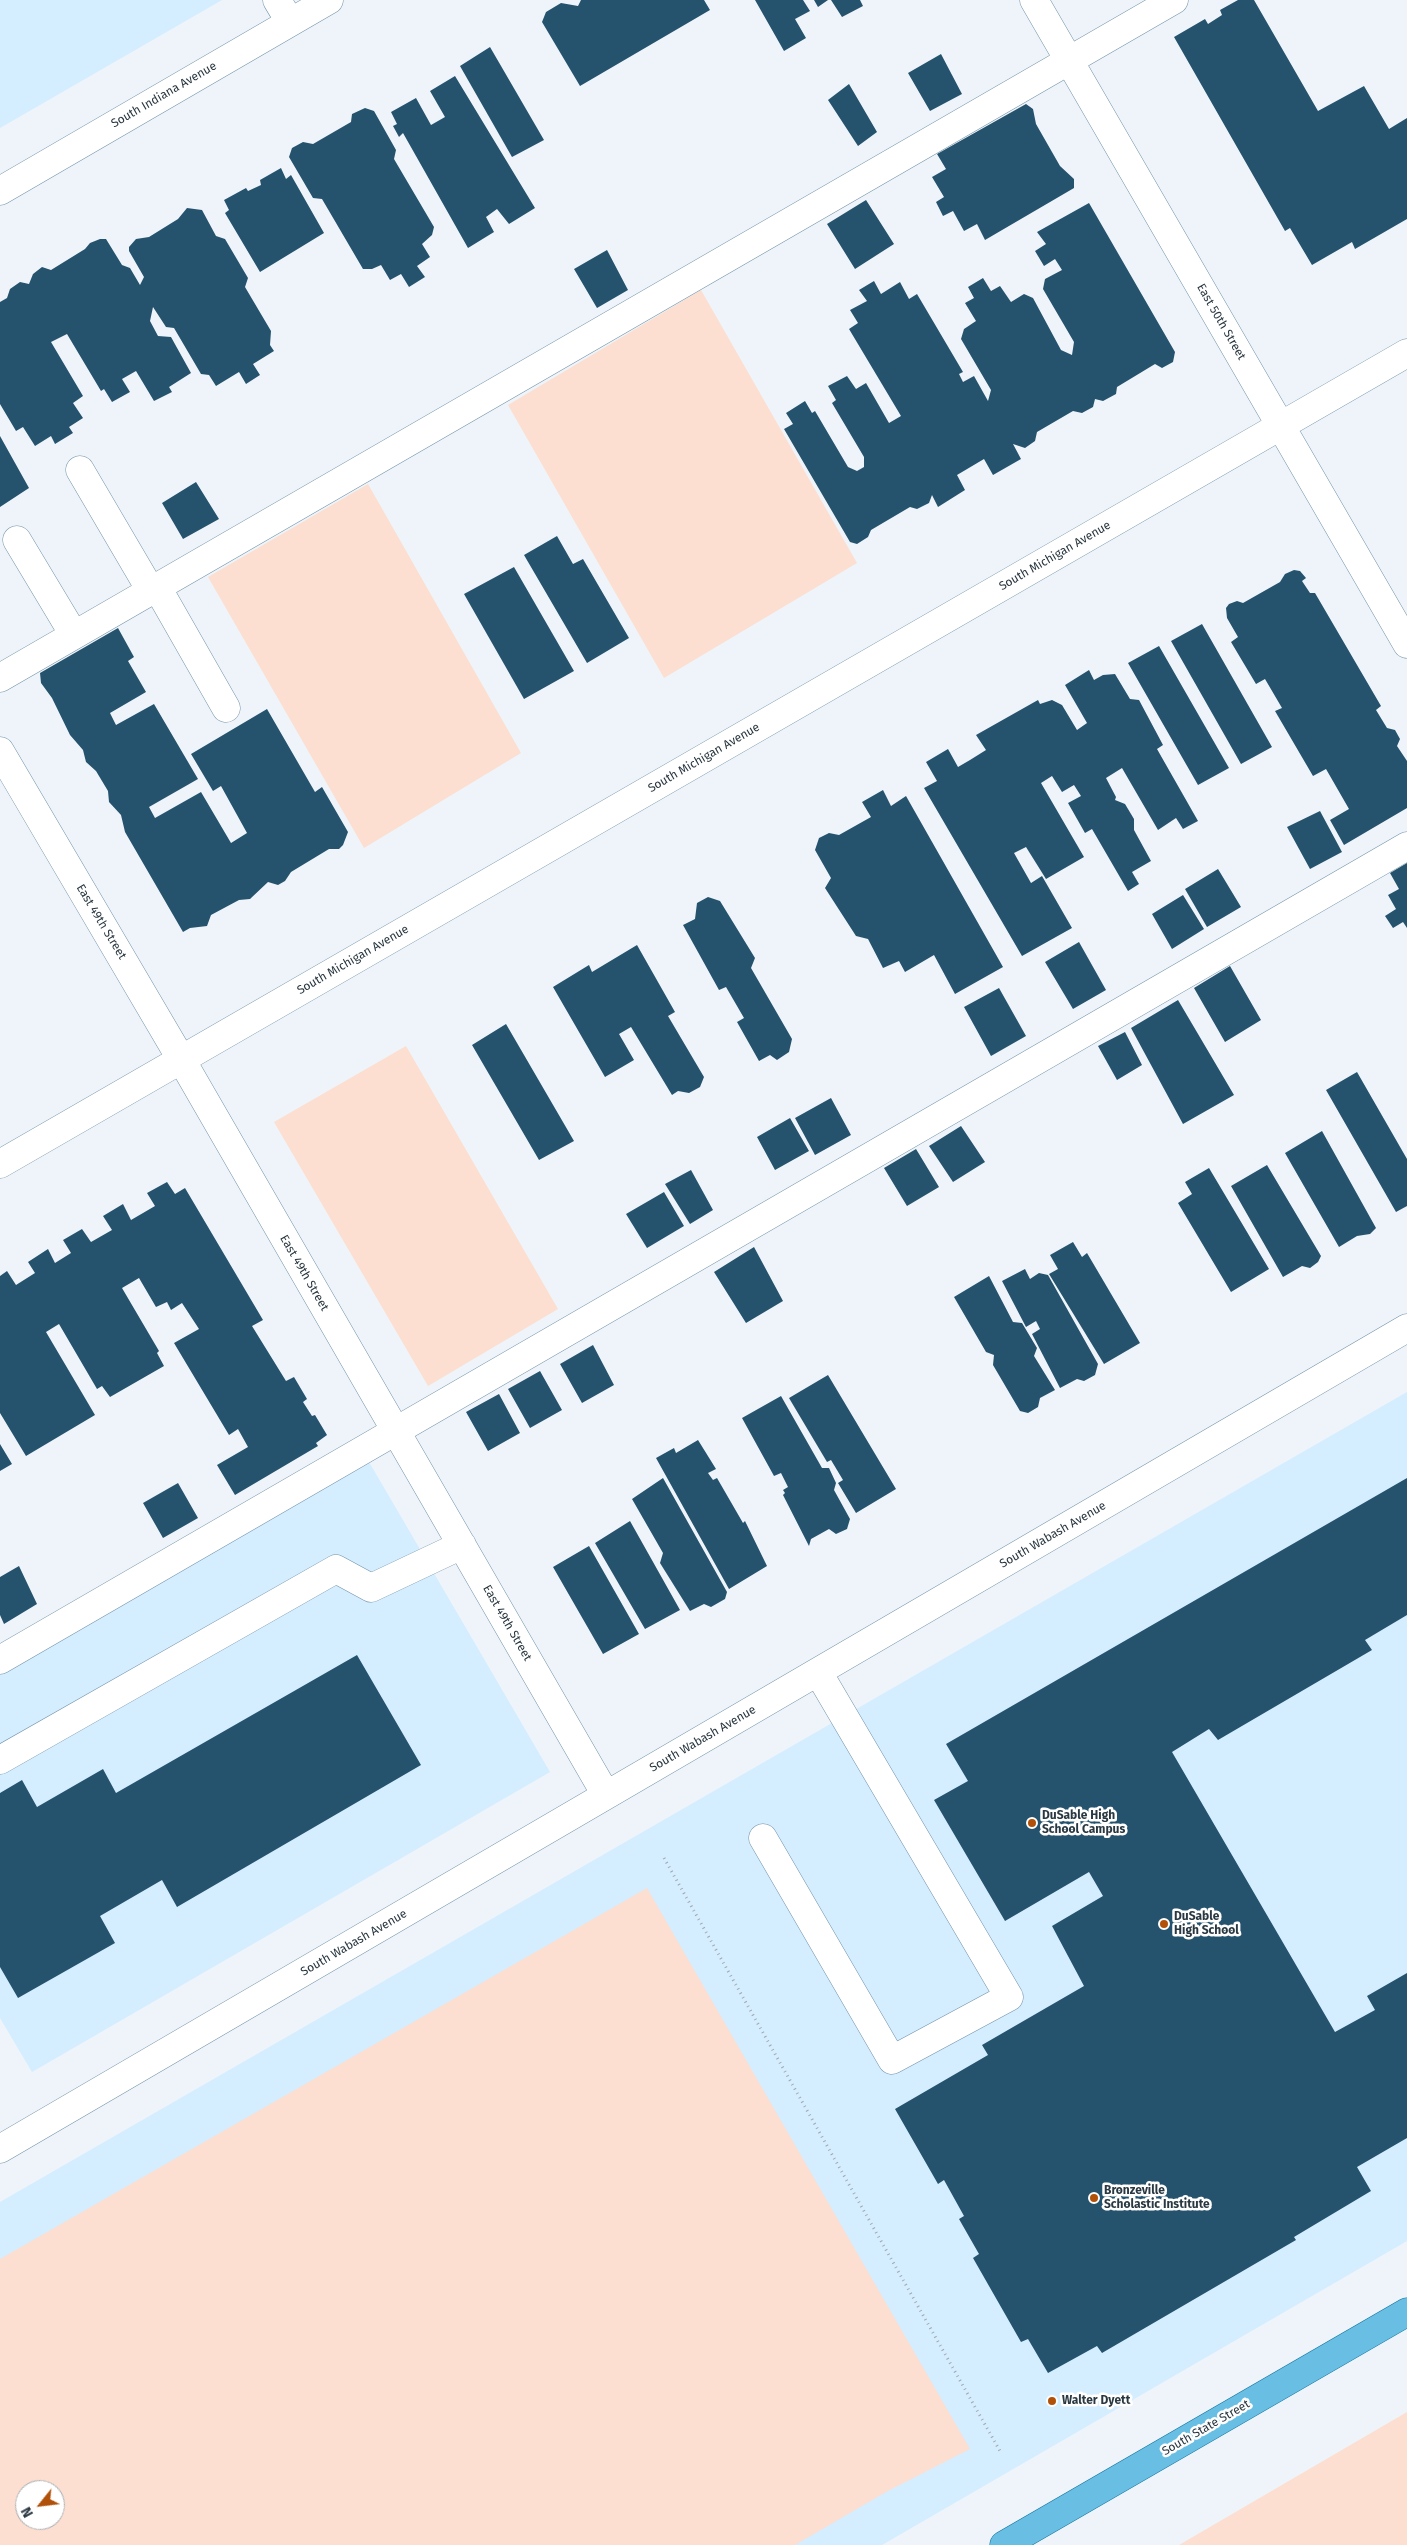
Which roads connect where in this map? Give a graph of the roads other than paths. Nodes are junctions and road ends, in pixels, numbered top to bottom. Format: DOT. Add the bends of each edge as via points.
graph roads {
  1 [pos="328,0"];
  2 [pos="1034,0"];
  3 [pos="1174,0"];
  4 [pos="283,11"];
  5 [pos="1069,62"];
  6 [pos="0,191"];
  7 [pos="1407,353"];
  8 [pos="1281,426"];
  9 [pos="80,470"];
  10 [pos="18,540"];
  11 [pos="154,589"];
  12 [pos="74,635"];
  13 [pos="1407,644"];
  14 [pos="0,678"];
  15 [pos="226,708"];
  16 [pos="0,751"];
  17 [pos="1407,846"];
  18 [pos="181,1059"];
  19 [pos="0,1164"];
  20 [pos="1407,1328"];
  21 [pos="396,1431"];
  22 [pos="462,1545"];
  23 [pos="0,1660"];
  24 [pos="818,1672"];
  25 [pos="0,1760"];
  26 [pos="606,1795"];
  27 [pos="763,1838"];
  28 [pos="0,2149"];
  29 [pos="1407,2312"];
  30 [pos="1004,2545"];
  1 -- 4 [label="street, South Indiana Avenue"];
  2 -- 5 [label="street, East 50th Street"];
  3 -- 5 [label="street"];
  4 -- 6 [label="street, South Indiana Avenue"];
  5 -- 8 [label="street, East 50th Street"];
  5 -- 11 [label="street"];
  7 -- 8 [label="street, South Michigan Avenue"];
  8 -- 13 [label="street, East 50th Street"];
  8 -- 18 [label="street, South Michigan Avenue"];
  9 -- 11 [label="street"];
  10 -- 12 [label="street"];
  11 -- 12 [label="street"];
  11 -- 15 [label="street"];
  12 -- 14 [label="street"];
  16 -- 18 [label="street, East 49th Street"];
  17 -- 21 [label="street"];
  18 -- 19 [label="street, South Michigan Avenue"];
  18 -- 21 [label="street, East 49th Street"];
  20 -- 24 [label="street, South Wabash Avenue"];
  21 -- 22 [label="street, East 49th Street"];
  21 -- 23 [label="street"];
  22 -- 25 [label="street" via="371,1588 336,1569"];
  22 -- 26 [label="street, East 49th Street"];
  24 -- 26 [label="street, South Wabash Avenue"];
  24 -- 27 [label="street" via="1009,1997 892,2060"];
  26 -- 28 [label="street, South Wabash Avenue"];
  29 -- 30 [label="main road, South State Street"];
}
